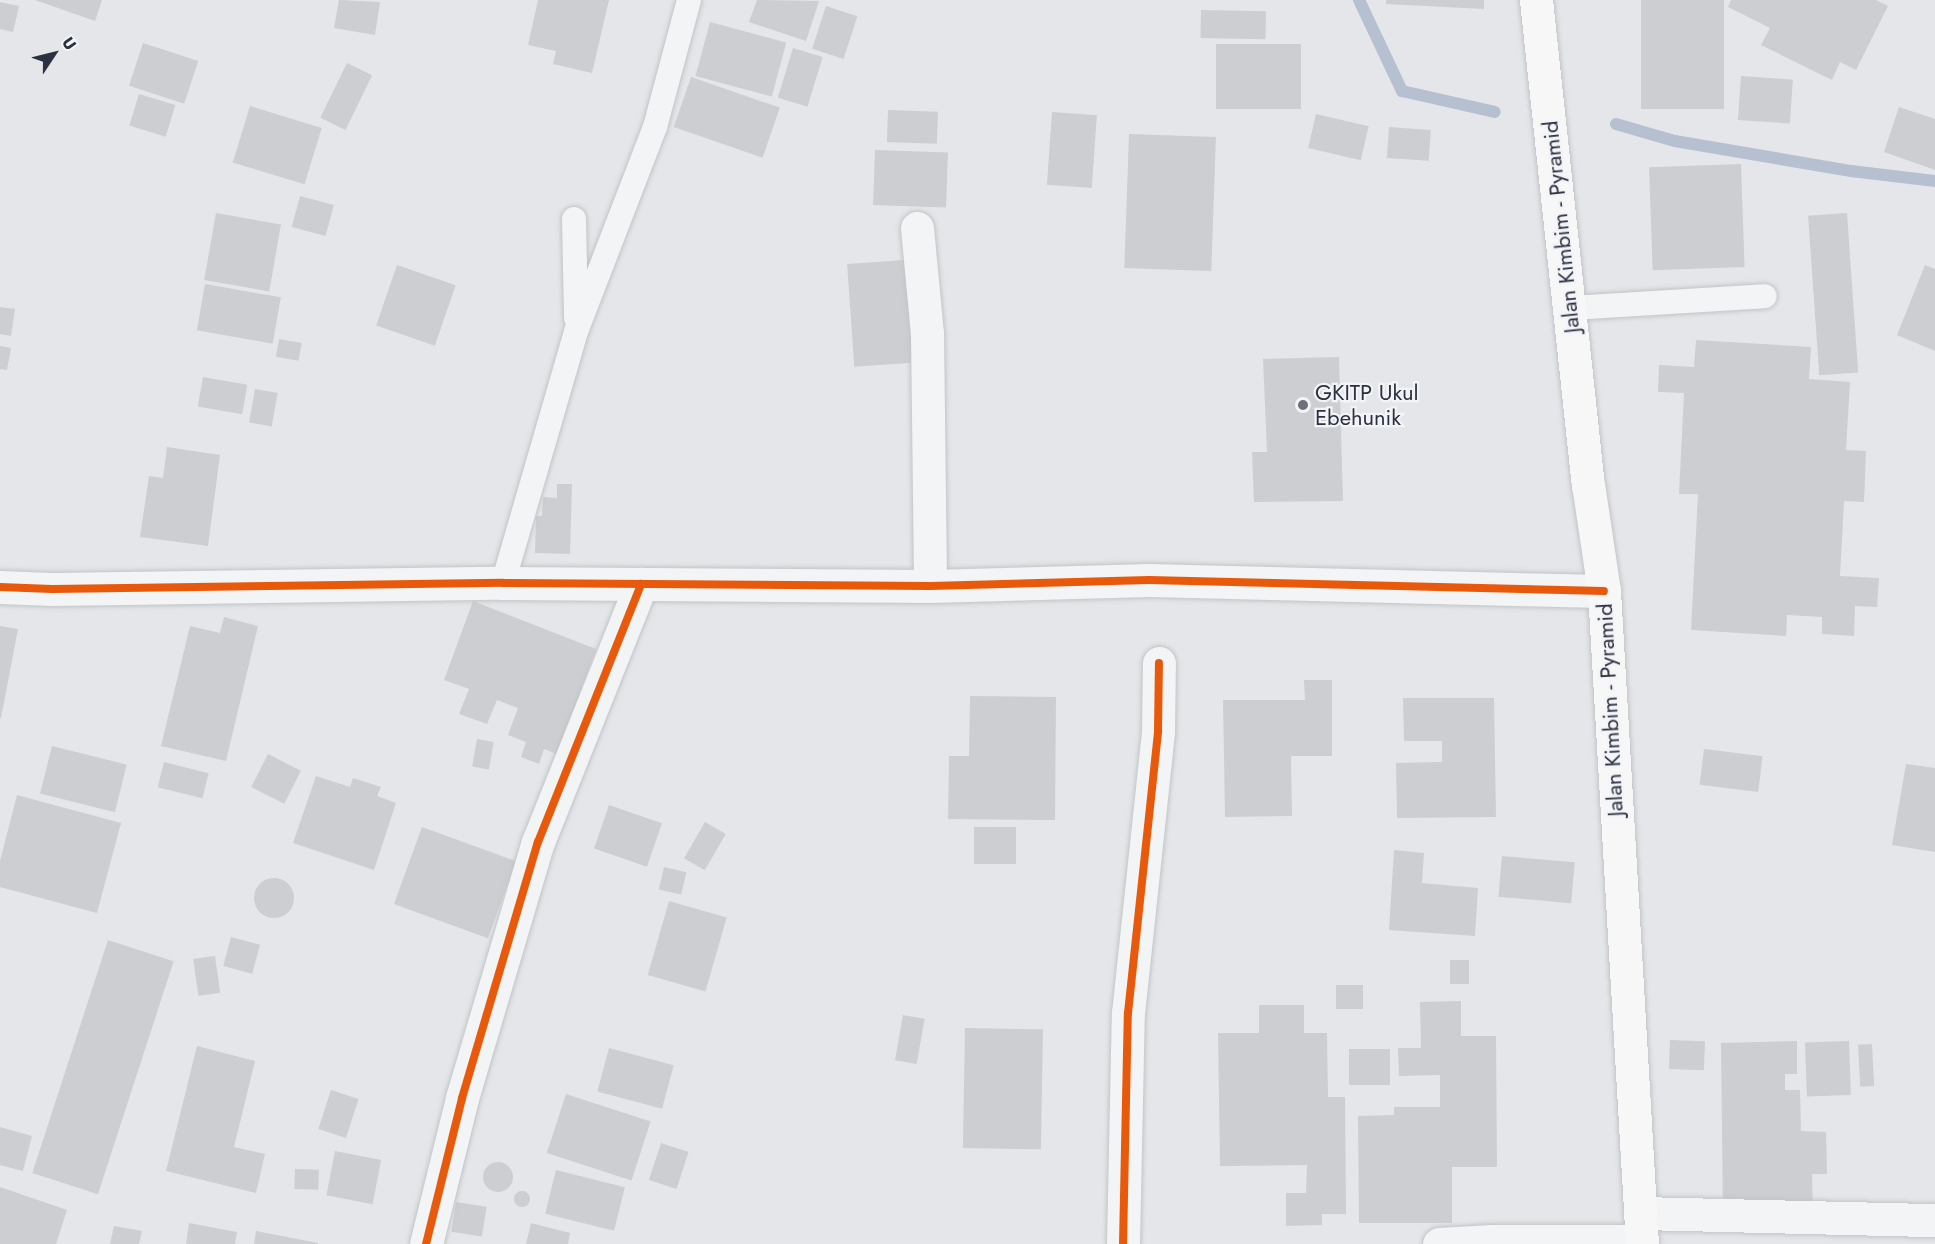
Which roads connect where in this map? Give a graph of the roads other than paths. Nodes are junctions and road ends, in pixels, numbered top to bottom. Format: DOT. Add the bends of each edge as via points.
graph roads {
  1 [pos="689,0"];
  2 [pos="1536,0"];
  3 [pos="574,219"];
  4 [pos="917,228"];
  5 [pos="1765,296"];
  6 [pos="1571,308"];
  7 [pos="576,329"];
  8 [pos="503,583"];
  9 [pos="641,584"];
  10 [pos="930,586"];
  11 [pos="0,587"];
  12 [pos="1604,591"];
  13 [pos="1159,663"];
  14 [pos="1935,1220"];
  15 [pos="1642,1233"];
  16 [pos="426,1244"];
  17 [pos="1123,1244"];
  18 [pos="1439,1244"];
  1 -- 7 [label="lane" via="655,128"];
  2 -- 6 [label="highway, Jalan Kimbim - Pyramid"];
  3 -- 7 [label="lane"];
  4 -- 10 [label="street" via="927,333"];
  5 -- 6 [label="lane"];
  6 -- 12 [label="highway, Jalan Kimbim - Pyramid" via="1588,484"];
  7 -- 8 [label="lane"];
  8 -- 9 [label="street"];
  8 -- 11 [label="street"];
  9 -- 10 [label="street"];
  9 -- 16 [label="street" via="538,842 462,1098"];
  10 -- 12 [label="street" via="1149,580"];
  12 -- 15 [label="highway, Jalan Kimbim - Pyramid"];
  13 -- 17 [label="street" via="1158,731 1128,1013"];
  14 -- 15 [label="street"];
  15 -- 18 [label="street"];
}
